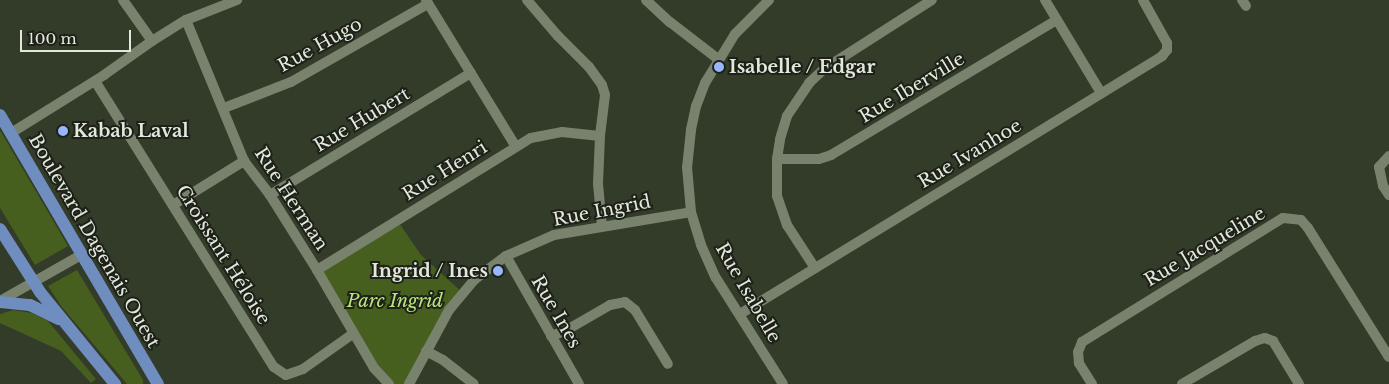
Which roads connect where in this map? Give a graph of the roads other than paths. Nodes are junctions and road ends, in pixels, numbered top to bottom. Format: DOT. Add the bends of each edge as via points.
graph roads {
  1 [pos="123,0"];
  2 [pos="237,0"];
  3 [pos="527,0"];
  4 [pos="646,0"];
  5 [pos="769,0"];
  6 [pos="932,0"];
  7 [pos="1045,0"];
  8 [pos="1143,0"];
  9 [pos="427,2"];
  10 [pos="186,20"];
  11 [pos="1057,20"];
  12 [pos="152,41"];
  13 [pos="718,58"];
  14 [pos="470,73"];
  15 [pos="95,81"];
  16 [pos="1101,93"];
  17 [pos="224,108"];
  18 [pos="0,114"];
  19 [pos="11,133"];
  20 [pos="600,136"];
  21 [pos="516,147"];
  22 [pos="1389,156"];
  23 [pos="777,159"];
  24 [pos="244,161"];
  25 [pos="270,195"];
  26 [pos="1389,195"];
  27 [pos="172,205"];
  28 [pos="691,212"];
  29 [pos="602,226"];
  30 [pos="0,229"];
  31 [pos="81,255"];
  32 [pos="506,256"];
  33 [pos="815,268"];
  34 [pos="317,270"];
  35 [pos="33,281"];
  36 [pos="0,301"];
  37 [pos="740,314"];
  38 [pos="64,322"];
  39 [pos="354,334"];
  40 [pos="551,336"];
  41 [pos="426,351"];
  42 [pos="1389,357"];
  43 [pos="145,362"];
  44 [pos="668,364"];
  45 [pos="1196,380"];
  46 [pos="114,382"];
  47 [pos="150,384"];
  48 [pos="158,384"];
  49 [pos="389,384"];
  50 [pos="409,384"];
  51 [pos="474,384"];
  52 [pos="579,384"];
  53 [pos="783,384"];
  54 [pos="1092,384"];
  55 [pos="1182,384"];
  56 [pos="1299,384"];
  1 -- 12 [label="street"];
  2 -- 10 [label="street"];
  3 -- 20 [label="street" via="602,84 606,106"];
  4 -- 13 [label="street"];
  5 -- 13 [label="street, Rue Isabelle" via="735,34"];
  6 -- 23 [label="street" via="843,54 809,83 787,116"];
  7 -- 11 [label="street"];
  8 -- 16 [label="street, Rue Ivanhoe" via="1167,43 1167,50 1156,61"];
  9 -- 14 [label="street"];
  9 -- 17 [label="street, Rue Hugo" via="291,82"];
  10 -- 12 [label="street"];
  10 -- 17 [label="street, Rue Herman"];
  11 -- 16 [label="street"];
  11 -- 23 [label="street, Rue Iberville" via="831,155 819,160"];
  12 -- 15 [label="street"];
  13 -- 28 [label="street, Rue Isabelle" via="702,91 691,130 687,167"];
  14 -- 21 [label="street"];
  14 -- 25 [label="street, Rue Hubert"];
  15 -- 19 [label="street"];
  15 -- 27 [label="street, Croissant Héloise"];
  16 -- 33 [label="street, Rue Ivanhoe"];
  17 -- 24 [label="street, Rue Herman"];
  18 -- 19 [label="main road, Boulevard Dagenais Ouest"];
  19 -- 31 [label="main road, Boulevard Dagenais Ouest"];
  20 -- 21 [label="street, Rue Henri" via="550,133 531,138"];
  20 -- 29 [label="street" via="598,184"];
  21 -- 34 [label="street, Rue Henri"];
  22 -- 26 [label="street" via="1379,167 1383,186"];
  23 -- 33 [label="street" via="777,196 787,224"];
  24 -- 25 [label="street, Rue Herman"];
  24 -- 27 [label="street"];
  25 -- 34 [label="street, Rue Herman"];
  27 -- 39 [label="street, Croissant Héloise" via="274,367 286,375 303,370"];
  28 -- 29 [label="street, Rue Ingrid"];
  28 -- 37 [label="street, Rue Isabelle" via="716,278"];
  29 -- 32 [label="street, Rue Ingrid" via="554,235"];
  30 -- 35 [label="main road"];
  31 -- 35 [label="street"];
  31 -- 43 [label="main road, Boulevard Dagenais Ouest"];
  32 -- 40 [label="street, Rue Ines"];
  32 -- 41 [label="street, Rue Ingrid" via="474,280 449,310"];
  33 -- 37 [label="street, Rue Ivanhoe"];
  34 -- 39 [label="street, Rue Herman"];
  35 -- 36 [label="street"];
  35 -- 38 [label="main road"];
  36 -- 38 [label="main road" via="34,306"];
  37 -- 53 [label="street, Rue Isabelle"];
  38 -- 46 [label="main road"];
  39 -- 49 [label="street, Rue Herman" via="374,368"];
  40 -- 44 [label="street" via="610,305 625,302 635,310"];
  40 -- 52 [label="street, Rue Ines"];
  41 -- 50 [label="street, Rue Ingrid"];
  41 -- 51 [label="street"];
  42 -- 54 [label="street, Rue Jacqueline" via="1308,228 1301,220 1283,218 1082,342 1078,352 1079,363"];
  43 -- 47 [label="main road"];
  43 -- 48 [label="main road, Boulevard Dagenais Ouest"];
  45 -- 55 [label="street"];
  45 -- 56 [label="street" via="1255,341 1265,338 1274,341"];
}
